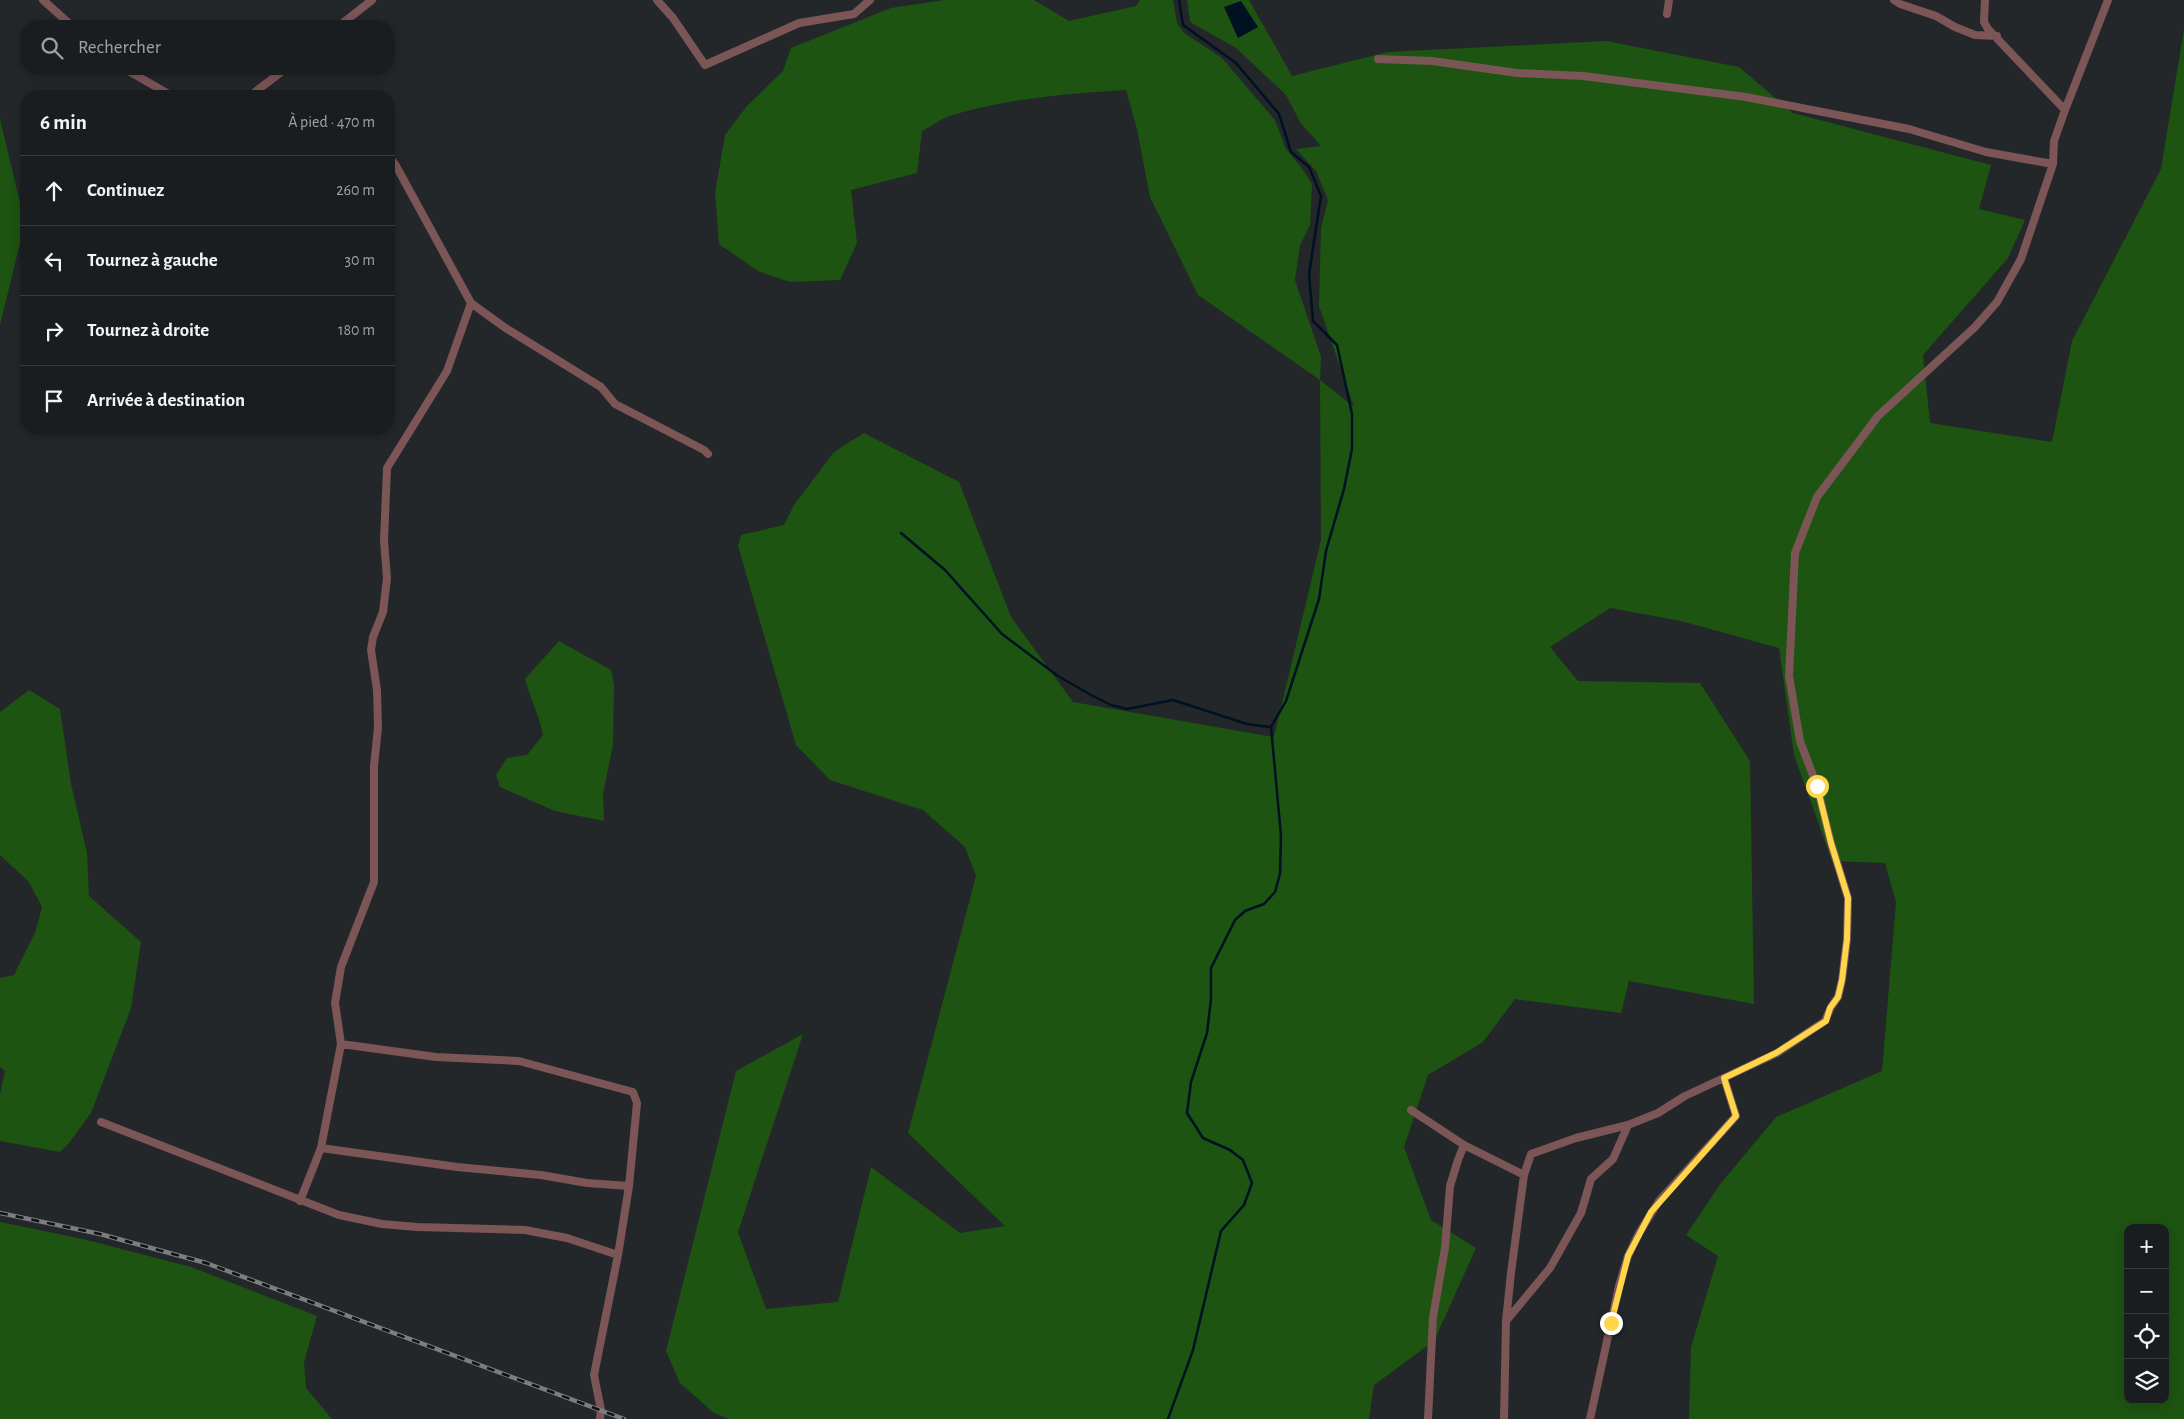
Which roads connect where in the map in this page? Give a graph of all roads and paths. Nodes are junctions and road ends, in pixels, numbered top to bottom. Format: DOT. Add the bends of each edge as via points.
graph roads {
  1 [pos="42,0"];
  2 [pos="372,0"];
  3 [pos="657,0"];
  4 [pos="870,0"];
  5 [pos="1669,0"];
  6 [pos="1894,0"];
  7 [pos="1985,0"];
  8 [pos="2108,0"];
  9 [pos="1667,14"];
  10 [pos="65,20"];
  11 [pos="347,20"];
  12 [pos="1997,36"];
  13 [pos="1378,59"];
  14 [pos="135,75"];
  15 [pos="276,75"];
  16 [pos="162,90"];
  17 [pos="258,90"];
  18 [pos="2065,110"];
  19 [pos="395,164"];
  20 [pos="2053,164"];
  21 [pos="471,303"];
  22 [pos="708,454"];
  23 [pos="341,1044"];
  24 [pos="1724,1078"];
  25 [pos="1410,1110"];
  26 [pos="101,1122"];
  27 [pos="1628,1125"];
  28 [pos="1464,1145"];
  29 [pos="320,1148"];
  30 [pos="1524,1175"];
  31 [pos="629,1186"];
  32 [pos="300,1201"];
  33 [pos="618,1255"];
  34 [pos="1506,1321"];
  35 [pos="600,1419"];
  36 [pos="1428,1419"];
  37 [pos="1504,1419"];
  38 [pos="1590,1419"];
  1 -- 10 [label="street"];
  2 -- 11 [label="street"];
  3 -- 4 [label="street" via="674,18 705,64 798,23 854,14"];
  5 -- 9 [label="street"];
  6 -- 12 [label="street" via="1975,35"];
  7 -- 12 [label="street" via="1984,22"];
  8 -- 18 [label="street"];
  12 -- 18 [label="street"];
  13 -- 20 [label="street" via="1583,76 1746,98 1909,129 1986,152"];
  14 -- 16 [label="street"];
  15 -- 17 [label="street"];
  18 -- 20 [label="street" via="2054,141"];
  19 -- 21 [label="street"];
  20 -- 24 [label="street" via="2021,259 1997,302 1975,327 1878,416 1817,497 1795,554 1789,676 1800,740 1817,786 1848,898 1842,980 1826,1021 1776,1053"];
  21 -- 22 [label="street" via="601,387 615,404"];
  21 -- 23 [label="street" via="447,371 387,468 384,541 387,578 383,612 371,650 378,727 374,766 374,882 341,967 335,1003"];
  23 -- 29 [label="street"];
  23 -- 31 [label="street" via="436,1057 519,1062 633,1092 637,1103"];
  24 -- 27 [label="street"];
  24 -- 38 [label="street" via="1736,1116 1659,1201 1639,1233 1628,1256 1620,1286"];
  25 -- 28 [label="street"];
  26 -- 32 [label="street"];
  27 -- 30 [label="street" via="1531,1154"];
  27 -- 34 [label="street" via="1613,1159 1591,1179 1581,1213 1550,1268"];
  28 -- 30 [label="street"];
  28 -- 36 [label="street" via="1450,1186 1446,1248 1433,1317"];
  29 -- 31 [label="street"];
  29 -- 32 [label="street"];
  30 -- 34 [label="street"];
  31 -- 33 [label="street"];
  32 -- 33 [label="street" via="339,1215 382,1224 525,1230 567,1238"];
  33 -- 35 [label="street" via="594,1375"];
  34 -- 37 [label="street"];
}
